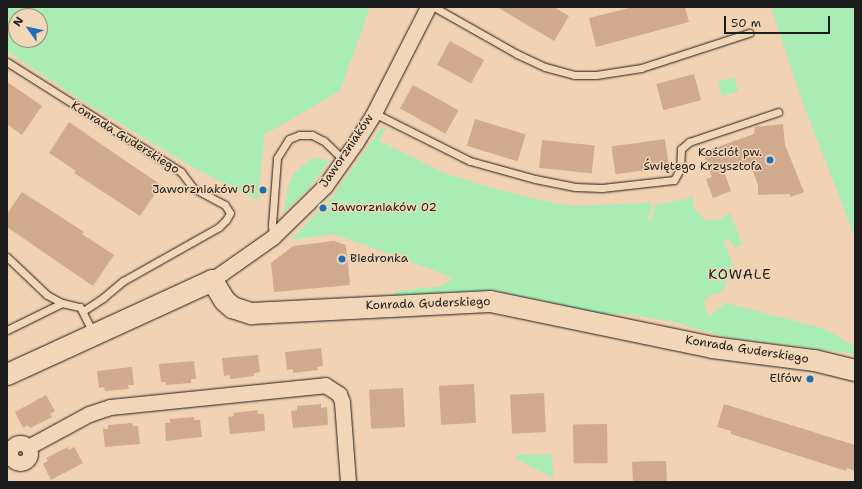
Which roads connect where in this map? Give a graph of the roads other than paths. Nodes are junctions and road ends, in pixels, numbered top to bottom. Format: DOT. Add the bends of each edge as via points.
graph roads {
  1 [pos="428,7"];
  2 [pos="434,7"];
  3 [pos="749,33"];
  4 [pos="7,62"];
  5 [pos="778,112"];
  6 [pos="374,113"];
  7 [pos="344,160"];
  8 [pos="273,236"];
  9 [pos="7,257"];
  10 [pos="212,280"];
  11 [pos="62,304"];
  12 [pos="83,311"];
  13 [pos="7,330"];
  14 [pos="94,335"];
  15 [pos="855,370"];
  16 [pos="7,374"];
  17 [pos="28,447"];
  18 [pos="348,482"];
  1 -- 6 [label="street, Jaworzniaków"];
  2 -- 3 [label="lane" via="517,54 545,67 574,75 596,76 641,68"];
  4 -- 12 [label="lane, Konrada Guderskiego" via="181,172 193,188 225,205 230,213 218,227 123,281"];
  5 -- 6 [label="lane" via="689,142 681,149 680,169 674,180 602,188 575,187 535,179 470,161"];
  6 -- 7 [label="street, Jaworzniaków"];
  7 -- 8 [label="street, Jaworzniaków" via="305,207"];
  7 -- 8 [label="lane" via="324,141 312,135 299,134 289,139 277,158"];
  8 -- 10 [label="street, Jaworzniaków"];
  9 -- 11 [label="lane" via="47,294"];
  10 -- 14 [label="street"];
  10 -- 15 [label="street, Konrada Guderskiego" via="224,300 232,307 251,313 490,301 719,348 814,360"];
  11 -- 12 [label="lane" via="76,304"];
  11 -- 13 [label="lane"];
  12 -- 14 [label="lane"];
  14 -- 16 [label="street"];
  17 -- 18 [label="street" via="89,414 110,407 325,385 333,388 342,402"];
}
